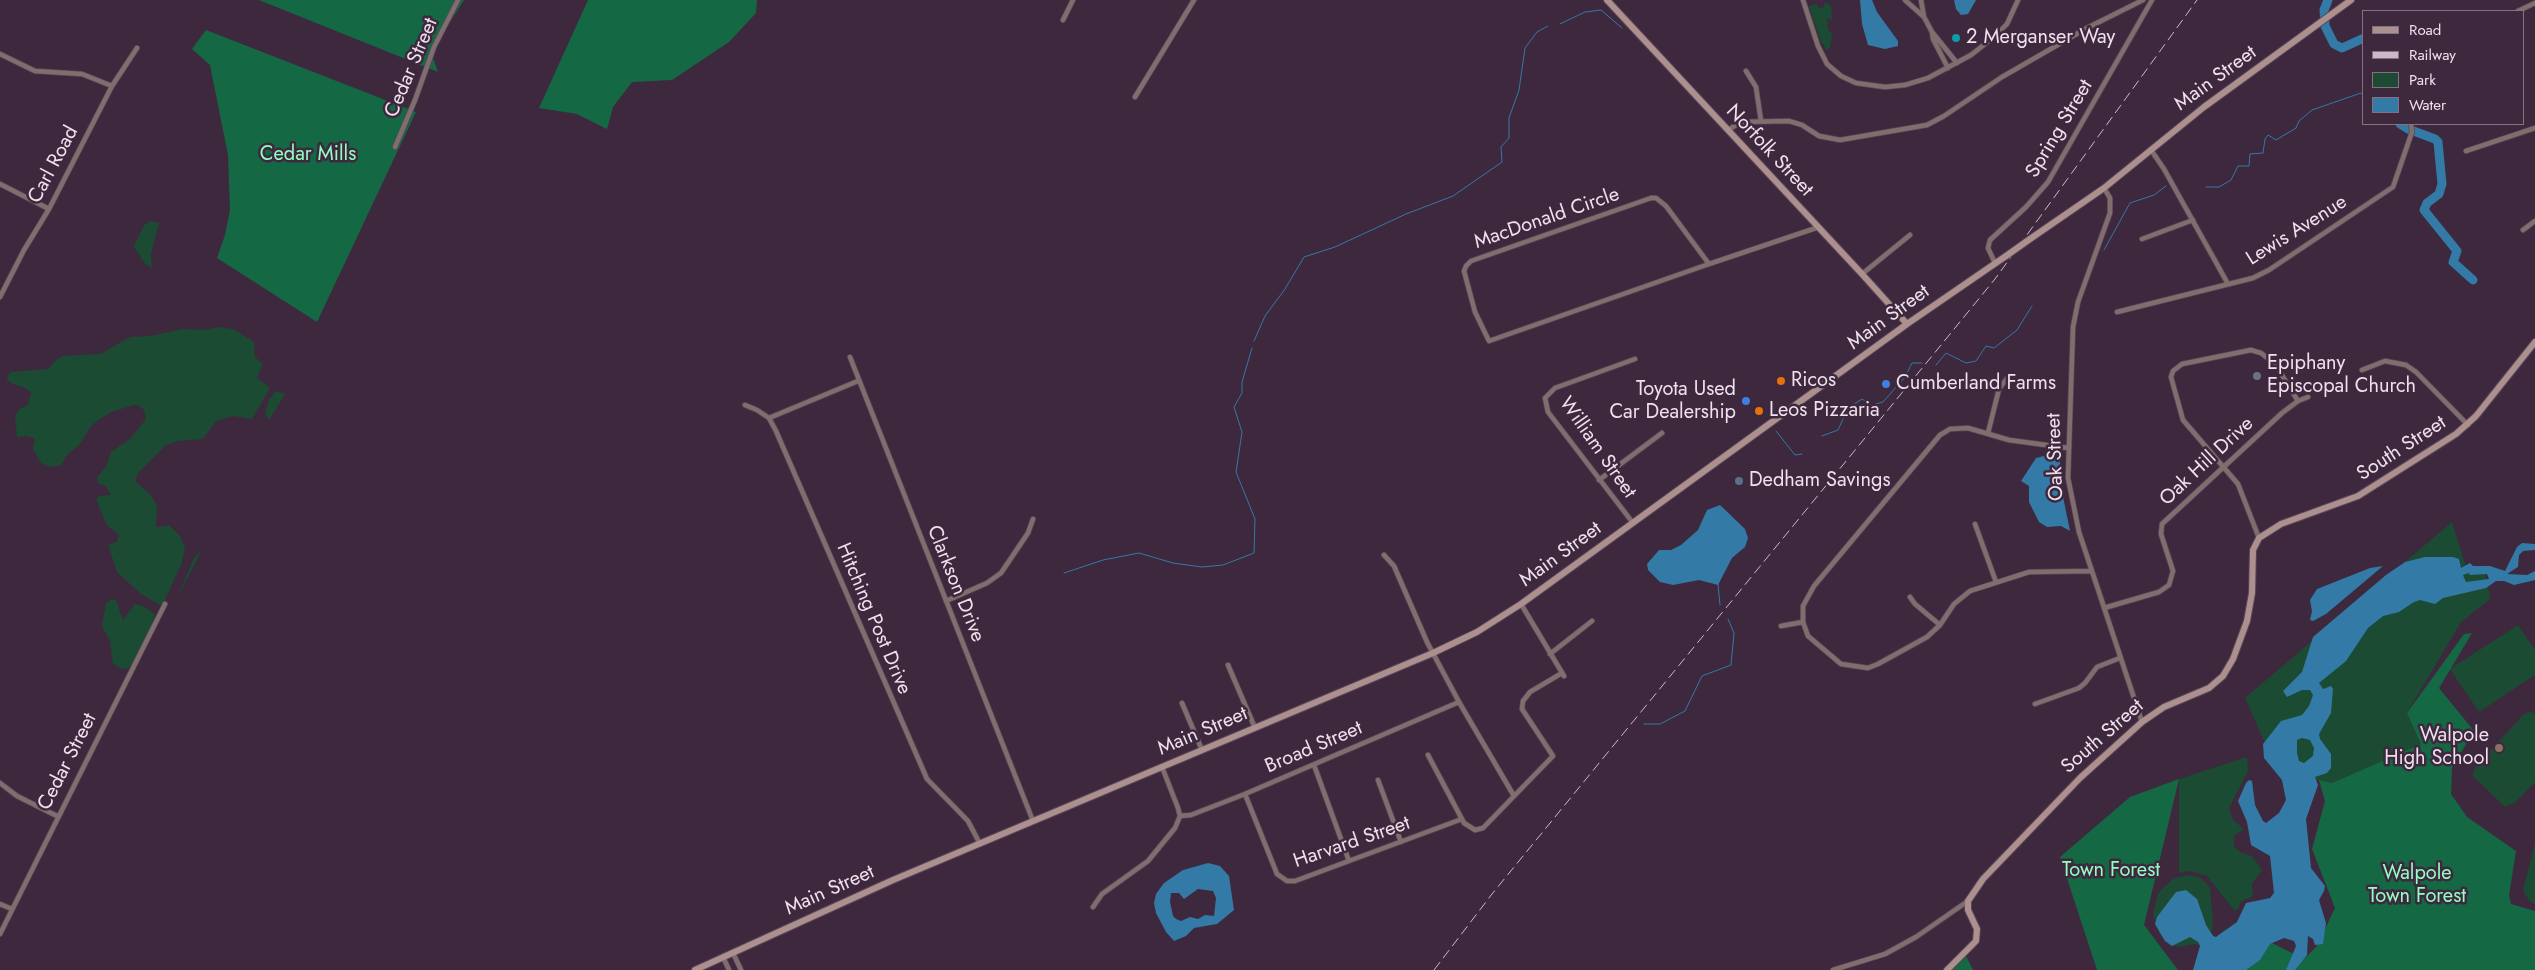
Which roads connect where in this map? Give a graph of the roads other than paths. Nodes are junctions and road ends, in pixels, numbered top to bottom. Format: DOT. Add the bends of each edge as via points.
graph roads {
  1 [pos="458,0"];
  2 [pos="1073,0"];
  3 [pos="1194,0"];
  4 [pos="1607,0"];
  5 [pos="1803,0"];
  6 [pos="1905,0"];
  7 [pos="1922,0"];
  8 [pos="2018,0"];
  9 [pos="2143,0"];
  10 [pos="2152,0"];
  11 [pos="2351,0"];
  12 [pos="2527,0"];
  13 [pos="2533,4"];
  14 [pos="2520,10"];
  15 [pos="1924,17"];
  16 [pos="1063,20"];
  17 [pos="1932,32"];
  18 [pos="137,48"];
  19 [pos="0,54"];
  20 [pos="1957,63"];
  21 [pos="1948,68"];
  22 [pos="1746,71"];
  23 [pos="112,86"];
  24 [pos="1135,97"];
  25 [pos="1761,121"];
  26 [pos="2412,128"];
  27 [pos="2535,128"];
  28 [pos="1728,130"];
  29 [pos="395,148"];
  30 [pos="2151,150"];
  31 [pos="2466,151"];
  32 [pos="0,184"];
  33 [pos="2104,188"];
  34 [pos="49,209"];
  35 [pos="2193,220"];
  36 [pos="2535,221"];
  37 [pos="1819,228"];
  38 [pos="2523,230"];
  39 [pos="1910,235"];
  40 [pos="2142,239"];
  41 [pos="1995,263"];
  42 [pos="1709,264"];
  43 [pos="1862,274"];
  44 [pos="2228,284"];
  45 [pos="0,297"];
  46 [pos="2117,312"];
  47 [pos="1907,324"];
  48 [pos="2535,342"];
  49 [pos="850,357"];
  50 [pos="1635,359"];
  51 [pos="2362,370"];
  52 [pos="2008,377"];
  53 [pos="858,381"];
  54 [pos="2308,397"];
  55 [pos="2298,401"];
  56 [pos="745,405"];
  57 [pos="769,418"];
  58 [pos="2468,424"];
  59 [pos="1662,433"];
  60 [pos="1988,433"];
  61 [pos="2068,448"];
  62 [pos="2223,466"];
  63 [pos="1599,480"];
  64 [pos="1033,519"];
  65 [pos="1633,523"];
  66 [pos="1976,524"];
  67 [pos="2259,538"];
  68 [pos="1384,555"];
  69 [pos="2092,571"];
  70 [pos="1996,582"];
  71 [pos="1910,597"];
  72 [pos="946,600"];
  73 [pos="165,604"];
  74 [pos="1521,604"];
  75 [pos="2104,608"];
  76 [pos="1592,621"];
  77 [pos="1803,622"];
  78 [pos="1940,625"];
  79 [pos="1781,626"];
  80 [pos="1433,653"];
  81 [pos="1550,654"];
  82 [pos="2120,658"];
  83 [pos="1228,665"];
  84 [pos="1182,702"];
  85 [pos="1459,702"];
  86 [pos="2035,704"];
  87 [pos="2142,722"];
  88 [pos="1255,728"];
  89 [pos="1202,750"];
  90 [pos="1428,755"];
  91 [pos="1314,765"];
  92 [pos="1162,767"];
  93 [pos="1378,780"];
  94 [pos="0,783"];
  95 [pos="1245,794"];
  96 [pos="1514,796"];
  97 [pos="57,816"];
  98 [pos="1180,816"];
  99 [pos="1462,819"];
  100 [pos="1033,821"];
  101 [pos="1401,842"];
  102 [pos="980,844"];
  103 [pos="1349,862"];
  104 [pos="1968,901"];
  105 [pos="0,904"];
  106 [pos="1093,907"];
  107 [pos="12,909"];
  108 [pos="0,934"];
  109 [pos="733,953"];
  110 [pos="723,957"];
  111 [pos="695,970"];
  112 [pos="729,970"];
  113 [pos="741,970"];
  114 [pos="1833,970"];
  115 [pos="1947,970"];
  1 -- 29 [label="street, Cedar Street" via="434,47"];
  2 -- 16 [label="street"];
  3 -- 24 [label="street"];
  4 -- 28 [label="main road, Norfolk Street"];
  5 -- 21 [label="street" via="1822,57 1847,79 1868,86 1894,87 1914,83"];
  6 -- 15 [label="street"];
  7 -- 15 [label="street"];
  8 -- 20 [label="street" via="2001,30 1980,49"];
  9 -- 25 [label="street" via="2002,77 1927,125 1840,140 1819,136 1797,122"];
  10 -- 41 [label="street, Spring Street" via="2048,182 1990,240 1988,248"];
  11 -- 30 [label="main road, Main Street" via="2204,107"];
  12 -- 13 [label="street"];
  13 -- 14 [label="street"];
  15 -- 17 [label="street"];
  17 -- 20 [label="street"];
  17 -- 21 [label="street"];
  18 -- 23 [label="street, Carl Road"];
  19 -- 23 [label="street" via="35,71 82,74"];
  20 -- 21 [label="street"];
  22 -- 25 [label="street" via="1756,87"];
  23 -- 34 [label="street, Carl Road"];
  25 -- 28 [label="street" via="1741,122"];
  26 -- 44 [label="street, Lewis Avenue" via="2393,187 2269,270"];
  27 -- 31 [label="street"];
  28 -- 37 [label="main road, Norfolk Street"];
  30 -- 33 [label="main road, Main Street"];
  30 -- 35 [label="street"];
  32 -- 34 [label="street"];
  33 -- 41 [label="main road, Main Street, bridge"];
  33 -- 61 [label="street, Oak Street" via="2110,198 2110,213 2075,316"];
  34 -- 45 [label="street, Carl Road"];
  35 -- 40 [label="street"];
  35 -- 44 [label="street"];
  36 -- 38 [label="street"];
  37 -- 42 [label="street, MacDonald Circle"];
  37 -- 43 [label="main road, Norfolk Street"];
  39 -- 43 [label="street"];
  41 -- 47 [label="main road, Main Street"];
  42 -- 42 [label="street, MacDonald Circle" via="1489,340 1475,312 1464,272 1471,261 1651,198 1666,206"];
  43 -- 47 [label="main road, Norfolk Street"];
  44 -- 46 [label="street, Lewis Avenue"];
  47 -- 65 [label="main road, Main Street"];
  48 -- 58 [label="main road, South Street"];
  49 -- 53 [label="street, Clarkson Drive"];
  50 -- 63 [label="street, William Street" via="1555,388 1545,396 1548,412"];
  51 -- 58 [label="street" via="2385,361 2406,365"];
  52 -- 60 [label="street" via="1998,389"];
  53 -- 57 [label="street"];
  53 -- 72 [label="street, Clarkson Drive"];
  54 -- 55 [label="street, Oak Hill Drive"];
  55 -- 62 [label="street, Oak Hill Drive"];
  55 -- 62 [label="street" via="2275,364 2251,350 2177,366 2171,376 2183,420"];
  56 -- 57 [label="street"];
  57 -- 102 [label="street, Hitching Post Drive" via="927,779 968,821"];
  58 -- 67 [label="main road, South Street" via="2358,496 2281,524"];
  59 -- 63 [label="street"];
  60 -- 61 [label="street" via="2009,440"];
  60 -- 77 [label="street" via="1955,428 1931,443 1811,591 1803,606"];
  61 -- 69 [label="street, Oak Street" via="2071,500"];
  62 -- 67 [label="street" via="2238,484"];
  62 -- 75 [label="street, Oak Hill Drive" via="2160,527 2173,571 2169,585 2158,592"];
  63 -- 65 [label="street, William Street"];
  64 -- 72 [label="street" via="1028,533 1001,574"];
  65 -- 74 [label="main road, Main Street"];
  66 -- 70 [label="street"];
  67 -- 87 [label="main road, South Street" via="2253,550 2252,593 2247,621 2229,667 2209,688 2164,707"];
  68 -- 80 [label="street" via="1394,566"];
  69 -- 70 [label="street" via="2029,572"];
  69 -- 75 [label="street, Oak Street"];
  70 -- 78 [label="street" via="1961,597"];
  71 -- 78 [label="street"];
  72 -- 100 [label="street, Clarkson Drive"];
  73 -- 97 [label="street, Cedar Street"];
  74 -- 80 [label="main road, Main Street" via="1477,632"];
  74 -- 81 [label="street"];
  75 -- 82 [label="street, Oak Street"];
  76 -- 81 [label="street"];
  77 -- 78 [label="street" via="1808,636 1837,661 1862,668 1878,664 1924,639"];
  77 -- 79 [label="street"];
  80 -- 85 [label="street"];
  80 -- 88 [label="main road, Main Street"];
  81 -- 96 [label="street" via="1563,674 1530,692 1523,701 1522,709 1553,756"];
  82 -- 86 [label="street" via="2097,667 2079,688"];
  82 -- 87 [label="street, Oak Street"];
  83 -- 88 [label="street"];
  84 -- 89 [label="street"];
  85 -- 91 [label="street, Broad Street"];
  85 -- 96 [label="street"];
  87 -- 104 [label="main road, South Street" via="2067,790 1981,881"];
  88 -- 89 [label="main road, Main Street"];
  89 -- 92 [label="main road, Main Street"];
  90 -- 99 [label="street"];
  91 -- 95 [label="street, Broad Street"];
  91 -- 103 [label="street"];
  92 -- 98 [label="street"];
  92 -- 100 [label="main road, Main Street"];
  93 -- 101 [label="street"];
  94 -- 97 [label="street" via="17,796"];
  95 -- 98 [label="street, Broad Street" via="1191,815"];
  95 -- 103 [label="street, Harvard Street" via="1277,874 1287,881"];
  96 -- 99 [label="street" via="1478,831 1469,828"];
  97 -- 107 [label="street, Cedar Street"];
  98 -- 106 [label="street" via="1171,835 1157,852 1102,894"];
  99 -- 101 [label="street, Harvard Street"];
  100 -- 102 [label="main road, Main Street"];
  101 -- 103 [label="street, Harvard Street"];
  102 -- 109 [label="main road, Main Street"];
  104 -- 114 [label="street" via="1885,954"];
  104 -- 115 [label="main road" via="1977,939 1971,949"];
  105 -- 107 [label="street"];
  107 -- 108 [label="street, Cedar Street"];
  109 -- 110 [label="main road, Main Street"];
  109 -- 113 [label="street"];
  110 -- 111 [label="main road, Main Street"];
  110 -- 112 [label="street"];
}
